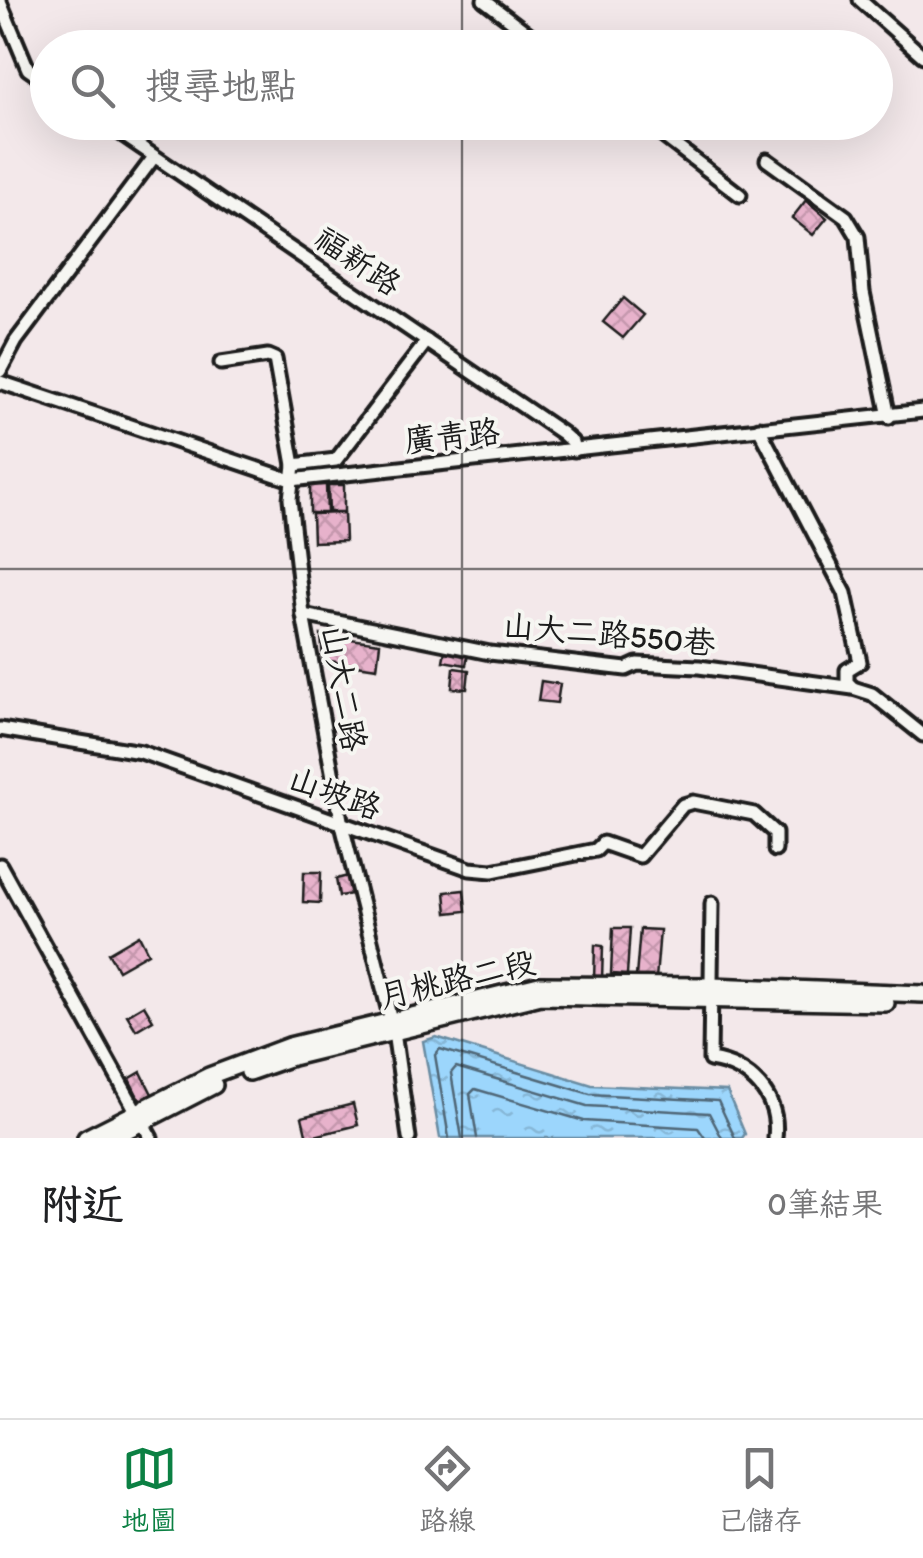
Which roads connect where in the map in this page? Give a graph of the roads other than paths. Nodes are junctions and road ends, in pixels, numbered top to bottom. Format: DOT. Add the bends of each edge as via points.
graph roads {
  1 [pos="484,0"];
  2 [pos="860,0"];
  3 [pos="0,2"];
  4 [pos="523,30"];
  5 [pos="923,56"];
  6 [pos="30,70"];
  7 [pos="130,140"];
  8 [pos="668,140"];
  9 [pos="154,157"];
  10 [pos="767,160"];
  11 [pos="740,195"];
  12 [pos="427,341"];
  13 [pos="221,363"];
  14 [pos="0,370"];
  15 [pos="0,382"];
  16 [pos="923,411"];
  17 [pos="889,417"];
  18 [pos="759,428"];
  19 [pos="574,450"];
  20 [pos="294,464"];
  21 [pos="291,480"];
  22 [pos="303,615"];
  23 [pos="853,688"];
  24 [pos="0,729"];
  25 [pos="923,735"];
  26 [pos="342,825"];
  27 [pos="775,850"];
  28 [pos="0,865"];
  29 [pos="712,903"];
  30 [pos="711,992"];
  31 [pos="923,994"];
  32 [pos="923,1004"];
  33 [pos="393,1026"];
  34 [pos="139,1116"];
  35 [pos="86,1138"];
  36 [pos="110,1138"];
  37 [pos="151,1138"];
  38 [pos="409,1138"];
  39 [pos="775,1138"];
  1 -- 4 [label="street"];
  2 -- 5 [label="street"];
  3 -- 6 [label="street"];
  7 -- 9 [label="street, 福新路"];
  8 -- 11 [label="street"];
  9 -- 12 [label="street, 福新路"];
  9 -- 14 [label="street"];
  10 -- 17 [label="street" via="854,226"];
  12 -- 19 [label="street, 福新路" via="562,433"];
  12 -- 20 [label="street" via="336,460"];
  13 -- 20 [label="street" via="275,359"];
  15 -- 21 [label="street, 廣青路"];
  16 -- 17 [label="street, 廣青路"];
  17 -- 18 [label="street, 廣青路"];
  18 -- 19 [label="street, 廣青路"];
  18 -- 23 [label="street" via="845,593 860,662 847,670"];
  19 -- 21 [label="street, 廣青路"];
  20 -- 21 [label="street, 山大二路"];
  21 -- 22 [label="street, 山大二路"];
  22 -- 23 [label="street, 山大二路550巷" via="490,653 626,669 699,668"];
  22 -- 26 [label="street, 山大二路"];
  23 -- 25 [label="street" via="872,694"];
  24 -- 26 [label="street, 山坡路" via="142,752"];
  26 -- 27 [label="street, 山坡路" via="492,872 596,850 603,843 640,856 683,805 693,802 754,814 775,833"];
  26 -- 33 [label="street, 山大二路"];
  28 -- 34 [label="street"];
  29 -- 30 [label="street"];
  30 -- 31 [label="street, 月桃路二段"];
  30 -- 32 [label="street, 月桃路二段"];
  30 -- 33 [label="street, 月桃路二段" via="540,996"];
  30 -- 39 [label="street" via="710,1060 741,1068 758,1083 771,1099"];
  33 -- 34 [label="street, 月桃路二段" via="292,1056"];
  33 -- 38 [label="street, 山大二路"];
  34 -- 35 [label="street, 月桃路二段"];
  34 -- 36 [label="street, 月桃路二段"];
  34 -- 37 [label="street"];
}
